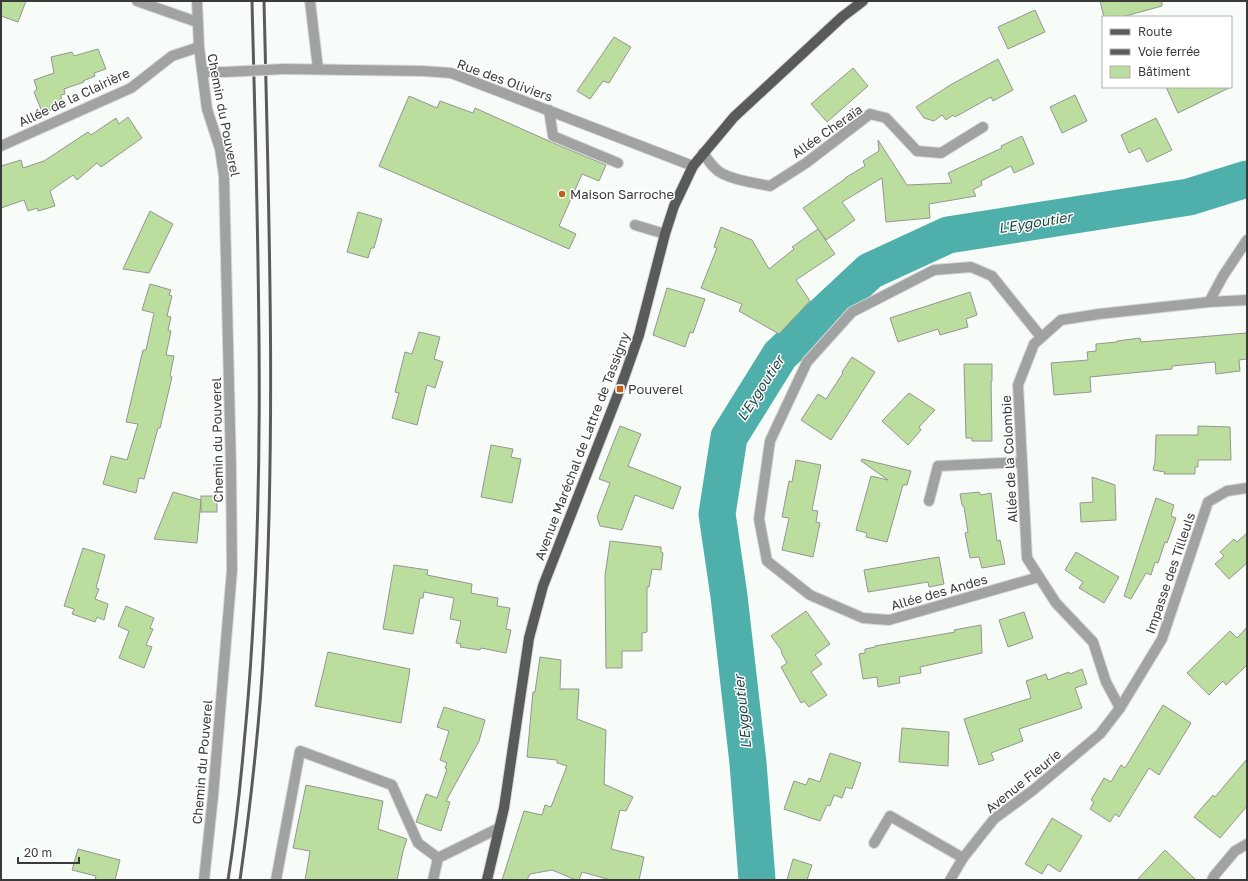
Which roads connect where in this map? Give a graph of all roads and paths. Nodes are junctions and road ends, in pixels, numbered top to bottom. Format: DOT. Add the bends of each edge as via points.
graph roads {
  1 [pos="137,1"];
  2 [pos="197,1"];
  3 [pos="310,1"];
  4 [pos="863,1"];
  5 [pos="197,22"];
  6 [pos="199,47"];
  7 [pos="318,69"];
  8 [pos="203,72"];
  9 [pos="549,110"];
  10 [pos="983,127"];
  11 [pos="1,146"];
  12 [pos="703,153"];
  13 [pos="618,163"];
  14 [pos="693,166"];
  15 [pos="635,225"];
  16 [pos="665,234"];
  17 [pos="1247,240"];
  18 [pos="1247,300"];
  19 [pos="1209,302"];
  20 [pos="1041,337"];
  21 [pos="1022,462"];
  22 [pos="1247,488"];
  23 [pos="929,501"];
  24 [pos="1039,577"];
  25 [pos="1120,708"];
  26 [pos="499,828"];
  27 [pos="874,843"];
  28 [pos="1247,844"];
  29 [pos="438,858"];
  30 [pos="963,858"];
  31 [pos="204,880"];
  32 [pos="276,880"];
  33 [pos="433,880"];
  34 [pos="487,880"];
  35 [pos="950,880"];
  36 [pos="1212,880"];
  1 -- 5 [label="street"];
  2 -- 5 [label="street, Chemin du Pouverel"];
  3 -- 7 [label="street"];
  4 -- 12 [label="main road, Avenue Maréchal de Lattre de Tassigny" via="842,17 734,117"];
  5 -- 6 [label="street, Chemin du Pouverel"];
  6 -- 8 [label="street, Chemin du Pouverel"];
  6 -- 11 [label="street, Allée de la Clairière" via="172,56 131,88"];
  7 -- 8 [label="street, Rue des Oliviers, bridge"];
  7 -- 9 [label="street, Rue des Oliviers" via="423,70 451,73"];
  8 -- 31 [label="street, Chemin du Pouverel" via="207,109 220,149 224,176 232,570"];
  9 -- 13 [label="street" via="553,136"];
  9 -- 14 [label="street, Rue des Oliviers"];
  10 -- 12 [label="street, Allée Cheraïa" via="941,152 917,151 886,118 870,114 806,163 770,186 722,174 711,165"];
  12 -- 14 [label="main road, Avenue Maréchal de Lattre de Tassigny"];
  14 -- 16 [label="main road, Avenue Maréchal de Lattre de Tassigny" via="674,206"];
  15 -- 16 [label="street"];
  16 -- 26 [label="main road, Avenue Maréchal de Lattre de Tassigny" via="639,335 543,586 529,638"];
  17 -- 19 [label="street"];
  18 -- 19 [label="street, Allée de la Colombie"];
  19 -- 20 [label="street, Allée de la Colombie" via="1060,320"];
  20 -- 21 [label="street, Allée de la Colombie" via="1034,344 1018,384"];
  20 -- 24 [label="street, Allée des Andes" via="992,276 971,267 934,270 852,312 807,362 770,441 759,519 767,561 810,595 863,618 889,620"];
  21 -- 23 [label="street" via="938,466"];
  21 -- 24 [label="street, Allée de la Colombie" via="1027,558"];
  22 -- 25 [label="street, Impasse des Tilleuls" via="1227,491 1208,502 1162,639"];
  24 -- 25 [label="street, Allée de la Colombie" via="1056,603 1093,642 1106,682"];
  25 -- 30 [label="street, Avenue Fleurie" via="1100,734 994,819"];
  26 -- 29 [label="street"];
  26 -- 34 [label="main road, Avenue Maréchal de Lattre de Tassigny"];
  27 -- 30 [label="street" via="890,816"];
  28 -- 36 [label="street" via="1235,851"];
  29 -- 32 [label="street" via="418,843 392,785 300,751"];
  29 -- 33 [label="street"];
  30 -- 35 [label="street, Avenue Fleurie"];
}
